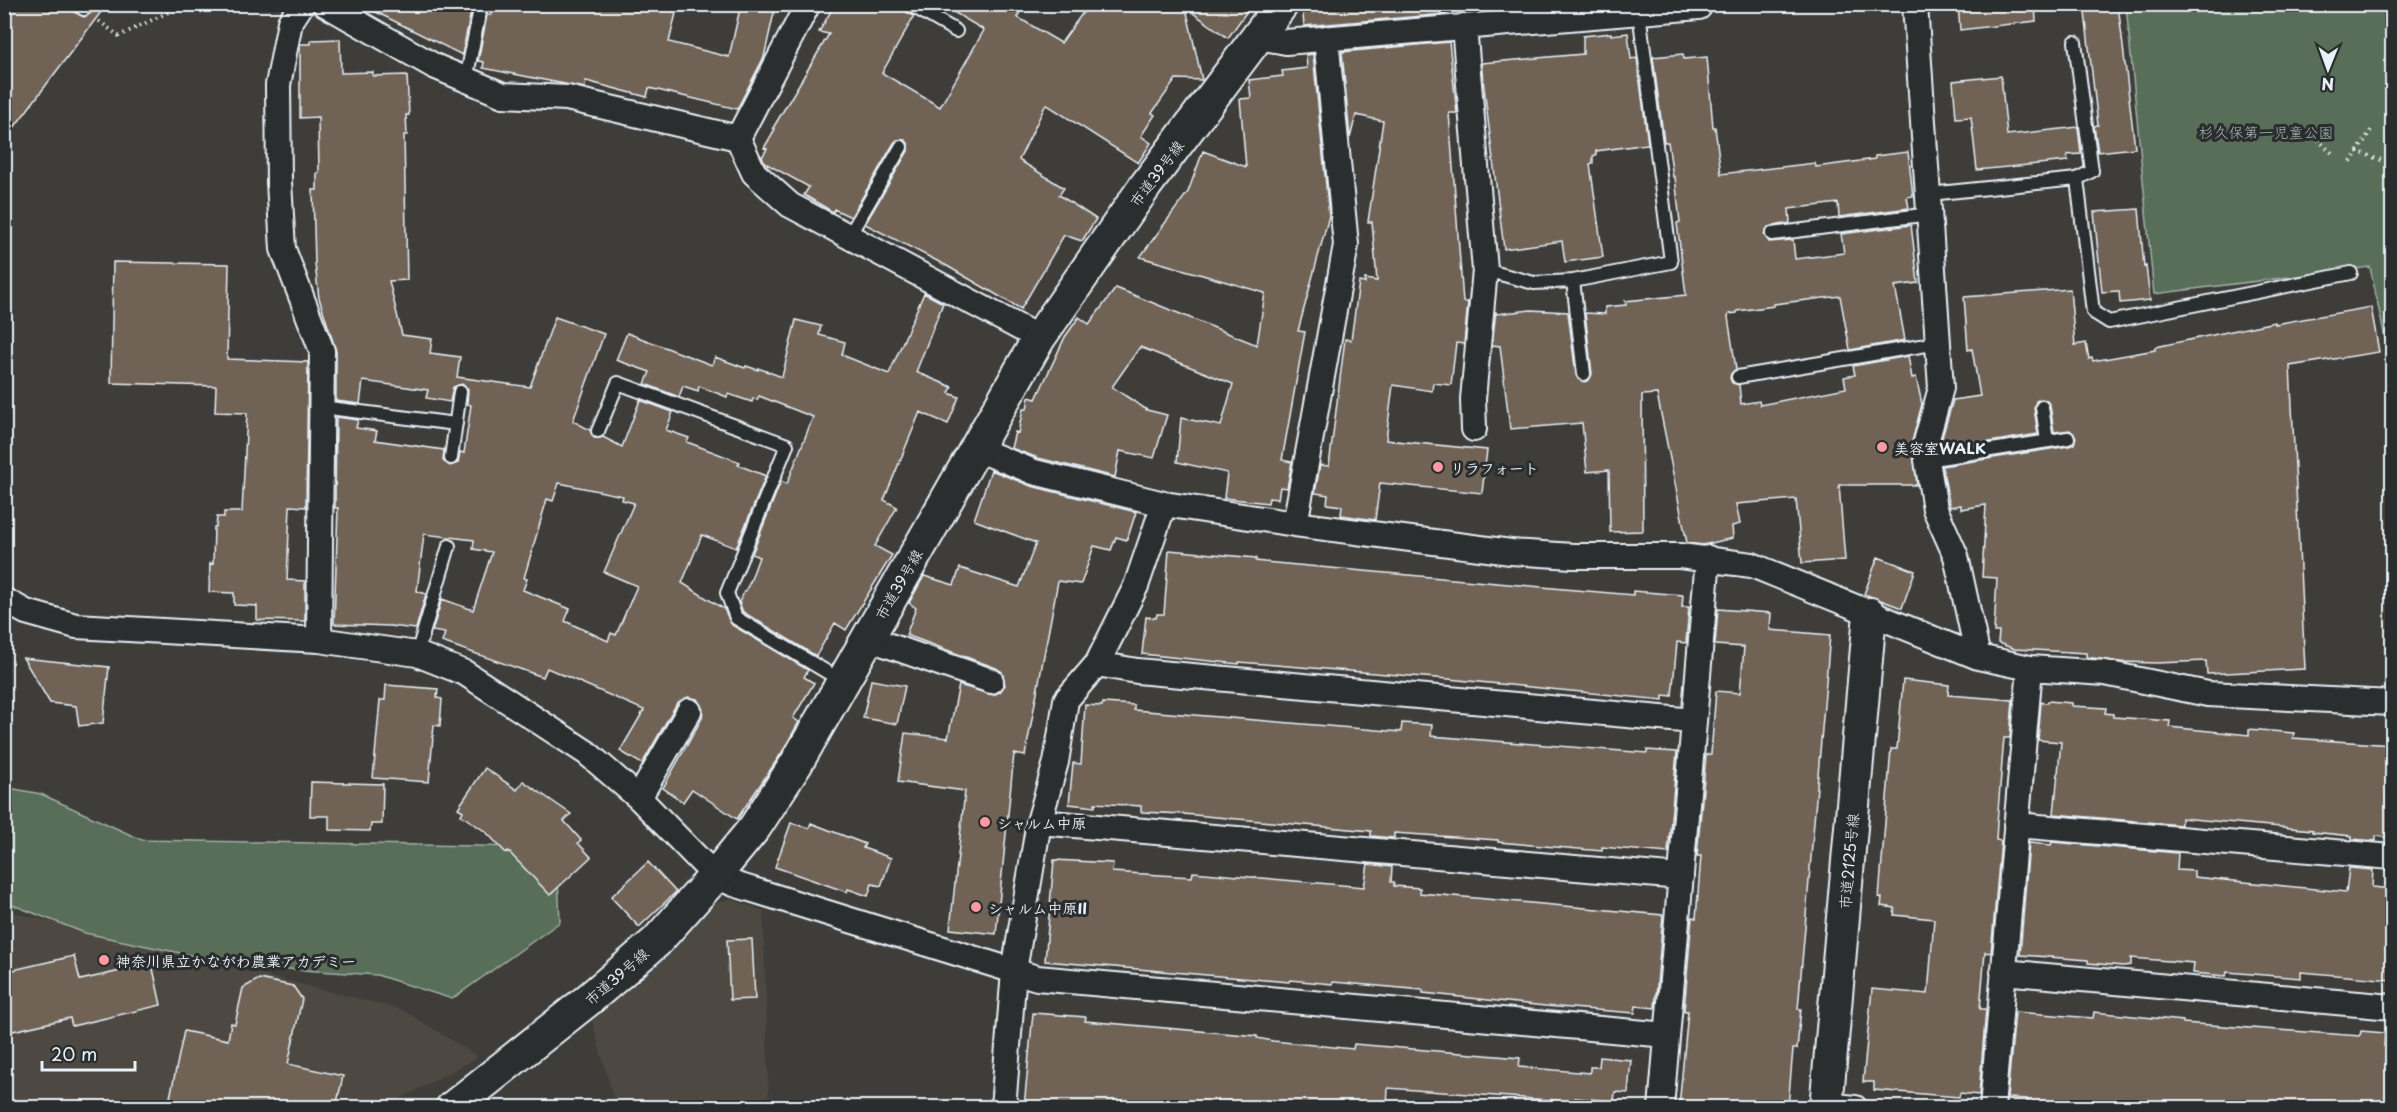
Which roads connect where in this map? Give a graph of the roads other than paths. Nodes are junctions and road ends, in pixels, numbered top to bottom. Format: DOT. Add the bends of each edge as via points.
graph roads {
  1 [pos="302,4"];
  2 [pos="325,4"];
  3 [pos="481,4"];
  4 [pos="808,4"];
  5 [pos="909,4"];
  6 [pos="1282,4"];
  7 [pos="1915,4"];
  8 [pos="1699,7"];
  9 [pos="1639,12"];
  10 [pos="1464,26"];
  11 [pos="956,31"];
  12 [pos="1259,37"];
  13 [pos="1326,38"];
  14 [pos="2075,42"];
  15 [pos="466,80"];
  16 [pos="738,138"];
  17 [pos="901,147"];
  18 [pos="2077,179"];
  19 [pos="1930,204"];
  20 [pos="1772,234"];
  21 [pos="849,236"];
  22 [pos="1485,270"];
  23 [pos="2351,273"];
  24 [pos="1573,280"];
  25 [pos="1039,338"];
  26 [pos="1938,343"];
  27 [pos="1584,374"];
  28 [pos="1738,377"];
  29 [pos="460,392"];
  30 [pos="321,407"];
  31 [pos="2042,407"];
  32 [pos="456,424"];
  33 [pos="1474,429"];
  34 [pos="598,431"];
  35 [pos="2068,438"];
  36 [pos="2047,441"];
  37 [pos="977,449"];
  38 [pos="451,458"];
  39 [pos="1927,460"];
  40 [pos="1164,504"];
  41 [pos="1295,524"];
  42 [pos="449,546"];
  43 [pos="1708,558"];
  44 [pos="4,600"];
  45 [pos="1870,614"];
  46 [pos="867,638"];
  47 [pos="319,640"];
  48 [pos="417,654"];
  49 [pos="1978,657"];
  50 [pos="1097,664"];
  51 [pos="2030,668"];
  52 [pos="992,681"];
  53 [pos="843,682"];
  54 [pos="2392,703"];
  55 [pos="689,711"];
  56 [pos="1694,721"];
  57 [pos="639,798"];
  58 [pos="1039,822"];
  59 [pos="2016,825"];
  60 [pos="2392,857"];
  61 [pos="715,876"];
  62 [pos="1681,877"];
  63 [pos="1014,971"];
  64 [pos="2003,972"];
  65 [pos="2392,1007"];
  66 [pos="1667,1035"];
  67 [pos="452,1107"];
  68 [pos="1003,1107"];
  69 [pos="1661,1107"];
  70 [pos="1836,1107"];
  71 [pos="1992,1107"];
  1 -- 30 [label="street" via="290,22 278,85 279,182 283,249 322,351"];
  2 -- 15 [label="street"];
  3 -- 15 [label="lane"];
  4 -- 16 [label="street"];
  5 -- 11 [label="lane"];
  6 -- 12 [label="street, 市道39号線"];
  7 -- 19 [label="street"];
  8 -- 9 [label="street"];
  9 -- 10 [label="street"];
  9 -- 24 [label="lane" via="1671,262"];
  10 -- 13 [label="street"];
  10 -- 22 [label="street"];
  12 -- 13 [label="street" via="1286,42"];
  12 -- 25 [label="street, 市道39号線" via="1146,185"];
  13 -- 41 [label="street" via="1346,245"];
  14 -- 18 [label="lane" via="2092,171"];
  15 -- 16 [label="street" via="503,95 567,98"];
  16 -- 21 [label="street" via="754,173 771,189 790,205"];
  17 -- 21 [label="lane"];
  18 -- 19 [label="lane"];
  18 -- 23 [label="lane" via="2093,312 2109,322"];
  19 -- 20 [label="lane"];
  19 -- 26 [label="street"];
  21 -- 25 [label="street"];
  22 -- 24 [label="lane" via="1534,283"];
  22 -- 33 [label="street" via="1473,399"];
  24 -- 27 [label="lane"];
  25 -- 37 [label="street, 市道39号線"];
  26 -- 28 [label="lane"];
  26 -- 39 [label="street" via="1941,388 1926,442"];
  29 -- 32 [label="lane"];
  30 -- 32 [label="lane"];
  30 -- 47 [label="street"];
  31 -- 36 [label="lane"];
  32 -- 38 [label="lane"];
  34 -- 53 [label="lane" via="618,383 788,445 727,593 736,618"];
  35 -- 36 [label="lane"];
  36 -- 39 [label="lane"];
  37 -- 40 [label="street" via="1034,472"];
  37 -- 46 [label="street, 市道39号線"];
  39 -- 49 [label="street" via="1935,509 1956,556"];
  40 -- 41 [label="street"];
  40 -- 50 [label="street" via="1136,586"];
  41 -- 43 [label="street" via="1511,552"];
  42 -- 48 [label="lane"];
  43 -- 45 [label="street" via="1752,565"];
  43 -- 56 [label="street"];
  44 -- 47 [label="street" via="26,612 76,626"];
  45 -- 49 [label="street"];
  45 -- 70 [label="street, 市道2125号線"];
  46 -- 52 [label="street"];
  46 -- 53 [label="street, 市道39号線"];
  47 -- 48 [label="street"];
  48 -- 57 [label="street" via="465,673 587,753"];
  49 -- 51 [label="street"];
  50 -- 56 [label="street" via="1137,671"];
  50 -- 58 [label="street" via="1066,700 1056,762"];
  51 -- 54 [label="street" via="2105,673 2208,694"];
  51 -- 59 [label="street"];
  53 -- 61 [label="street, 市道39号線" via="755,827"];
  55 -- 57 [label="street"];
  56 -- 62 [label="street"];
  57 -- 61 [label="street"];
  58 -- 62 [label="street"];
  58 -- 63 [label="street"];
  59 -- 60 [label="street"];
  59 -- 64 [label="street"];
  61 -- 63 [label="street"];
  61 -- 67 [label="street, 市道39号線" via="656,942"];
  62 -- 66 [label="street"];
  63 -- 66 [label="street" via="1037,978"];
  63 -- 68 [label="street"];
  64 -- 65 [label="street"];
  64 -- 71 [label="street"];
  66 -- 69 [label="street"];
}
